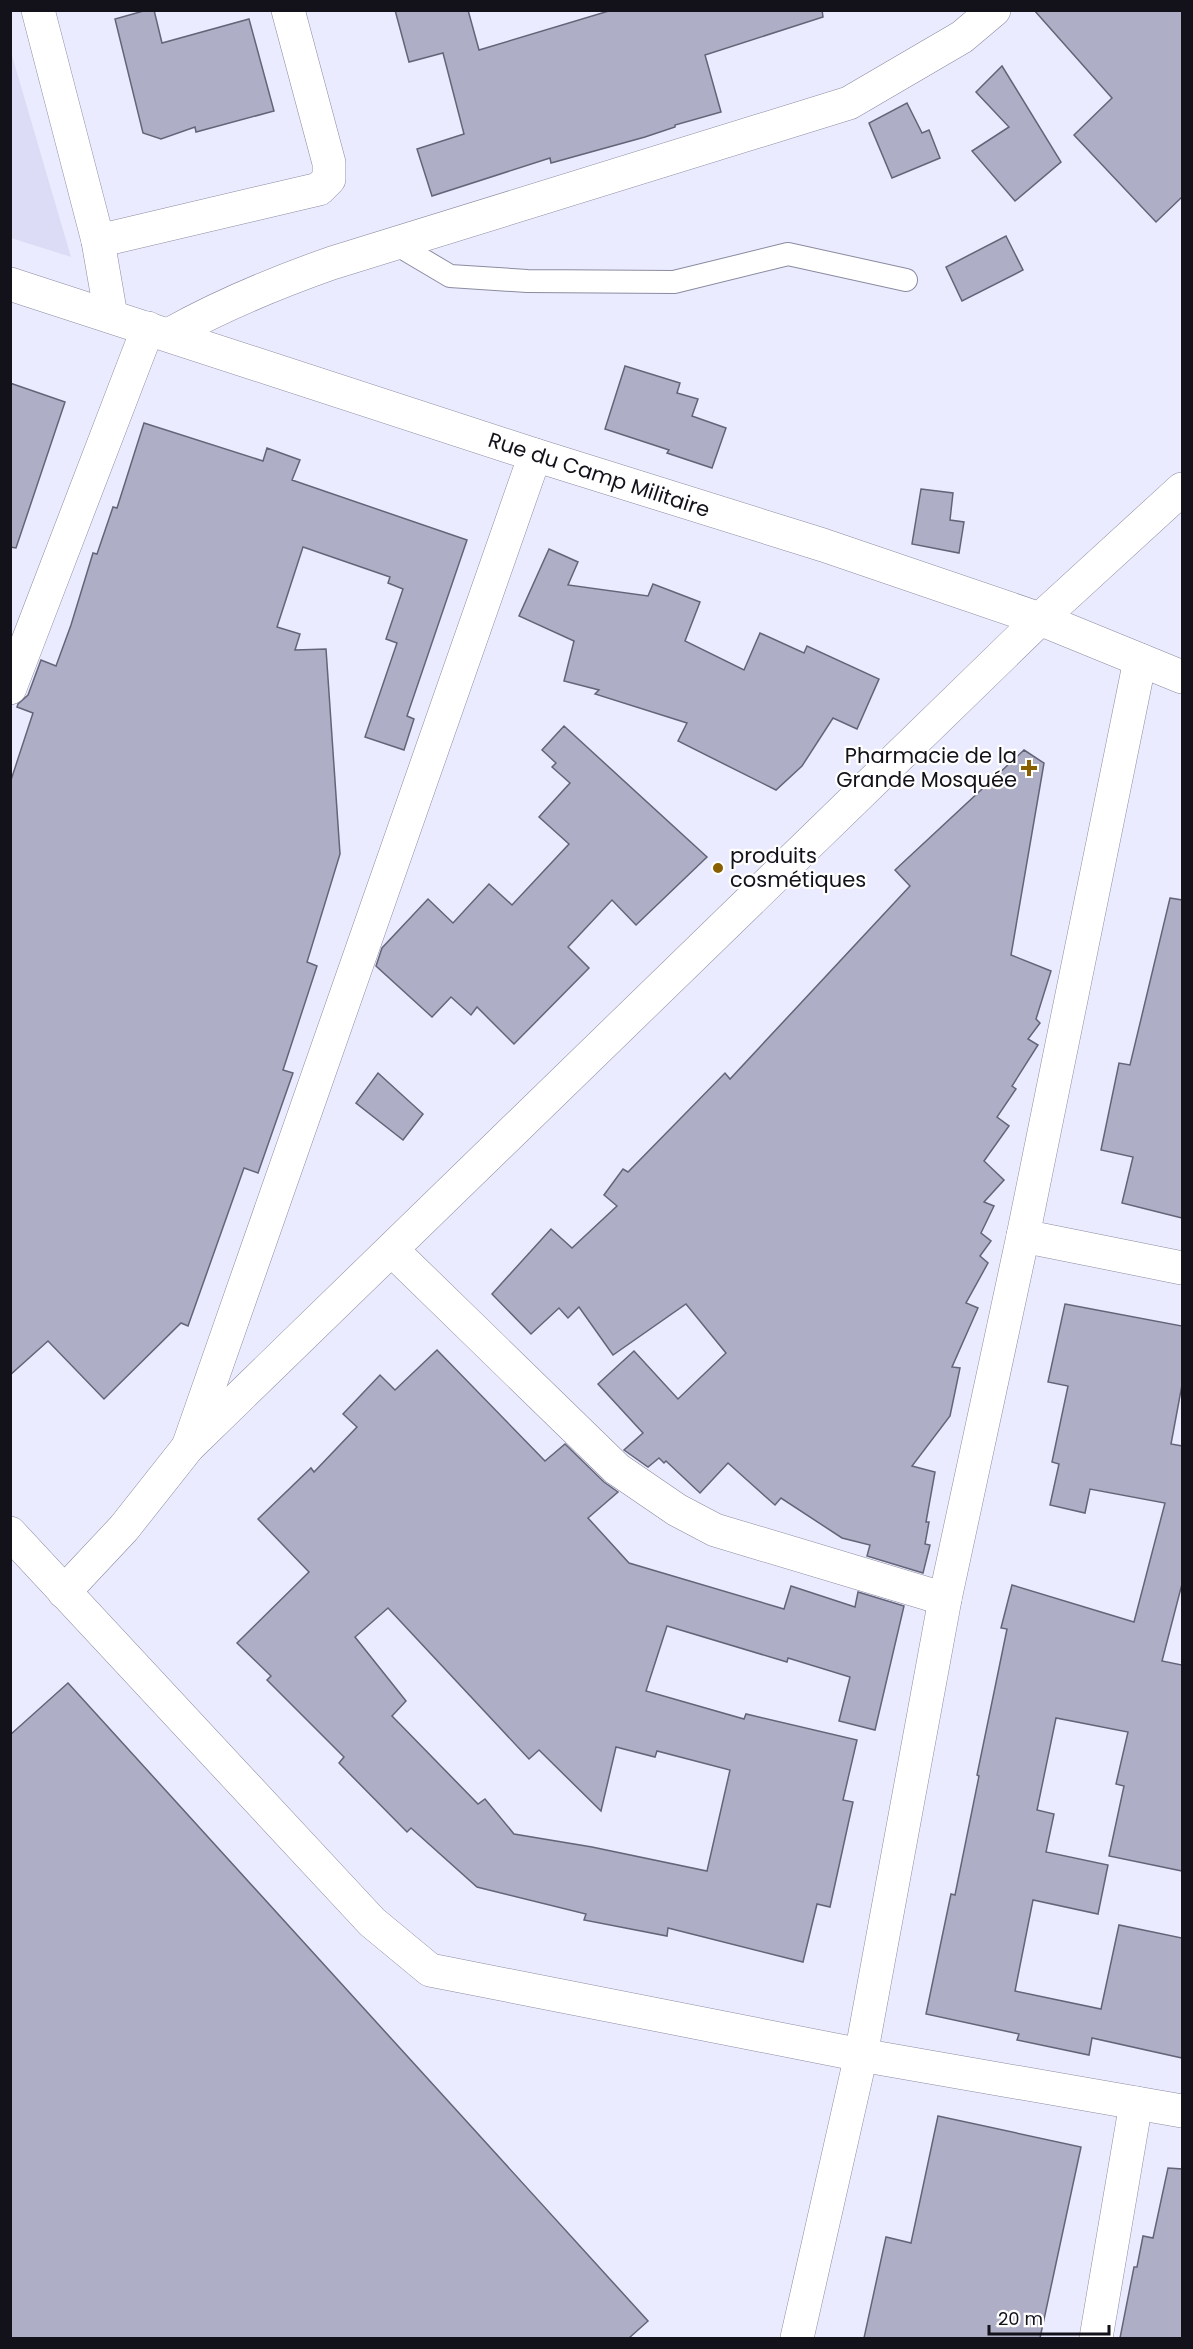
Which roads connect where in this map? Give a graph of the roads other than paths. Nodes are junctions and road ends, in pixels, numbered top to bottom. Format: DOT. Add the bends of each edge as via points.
graph roads {
  1 [pos="38,10"];
  2 [pos="288,10"];
  3 [pos="994,10"];
  4 [pos="958,24"];
  5 [pos="98,241"];
  6 [pos="396,244"];
  7 [pos="906,280"];
  8 [pos="10,284"];
  9 [pos="111,316"];
  10 [pos="159,331"];
  11 [pos="535,455"];
  12 [pos="1182,489"];
  13 [pos="1040,619"];
  14 [pos="1140,660"];
  15 [pos="1182,677"];
  16 [pos="10,688"];
  17 [pos="1023,1236"];
  18 [pos="392,1250"];
  19 [pos="1182,1268"];
  20 [pos="188,1447"];
  21 [pos="10,1533"];
  22 [pos="64,1592"];
  23 [pos="945,1599"];
  24 [pos="861,2055"];
  25 [pos="1136,2103"];
  26 [pos="1182,2111"];
  27 [pos="797,2338"];
  28 [pos="1096,2338"];
  1 -- 5 [label="street"];
  2 -- 5 [label="street" via="329,178 319,189"];
  3 -- 4 [label="street"];
  4 -- 6 [label="street" via="849,104"];
  5 -- 9 [label="street"];
  6 -- 7 [label="lane" via="450,276 516,281 674,282 788,254"];
  6 -- 10 [label="street" via="271,284"];
  8 -- 9 [label="street, Rue du Camp Militaire"];
  9 -- 10 [label="street, Rue du Camp Militaire"];
  10 -- 11 [label="street, Rue du Camp Militaire"];
  10 -- 16 [label="street"];
  11 -- 13 [label="street, Rue du Camp Militaire" via="823,545"];
  11 -- 20 [label="street"];
  12 -- 13 [label="street"];
  13 -- 14 [label="street, Rue du Camp Militaire"];
  13 -- 18 [label="street"];
  14 -- 15 [label="street, Rue du Camp Militaire"];
  14 -- 17 [label="street"];
  17 -- 19 [label="street"];
  17 -- 23 [label="street"];
  18 -- 20 [label="street"];
  18 -- 23 [label="street" via="617,1469 676,1510 714,1530"];
  20 -- 22 [label="street" via="124,1528"];
  21 -- 22 [label="street"];
  22 -- 24 [label="street" via="372,1922 430,1970"];
  23 -- 24 [label="street"];
  24 -- 25 [label="street"];
  24 -- 27 [label="street"];
  25 -- 26 [label="street"];
  25 -- 28 [label="street"];
}
